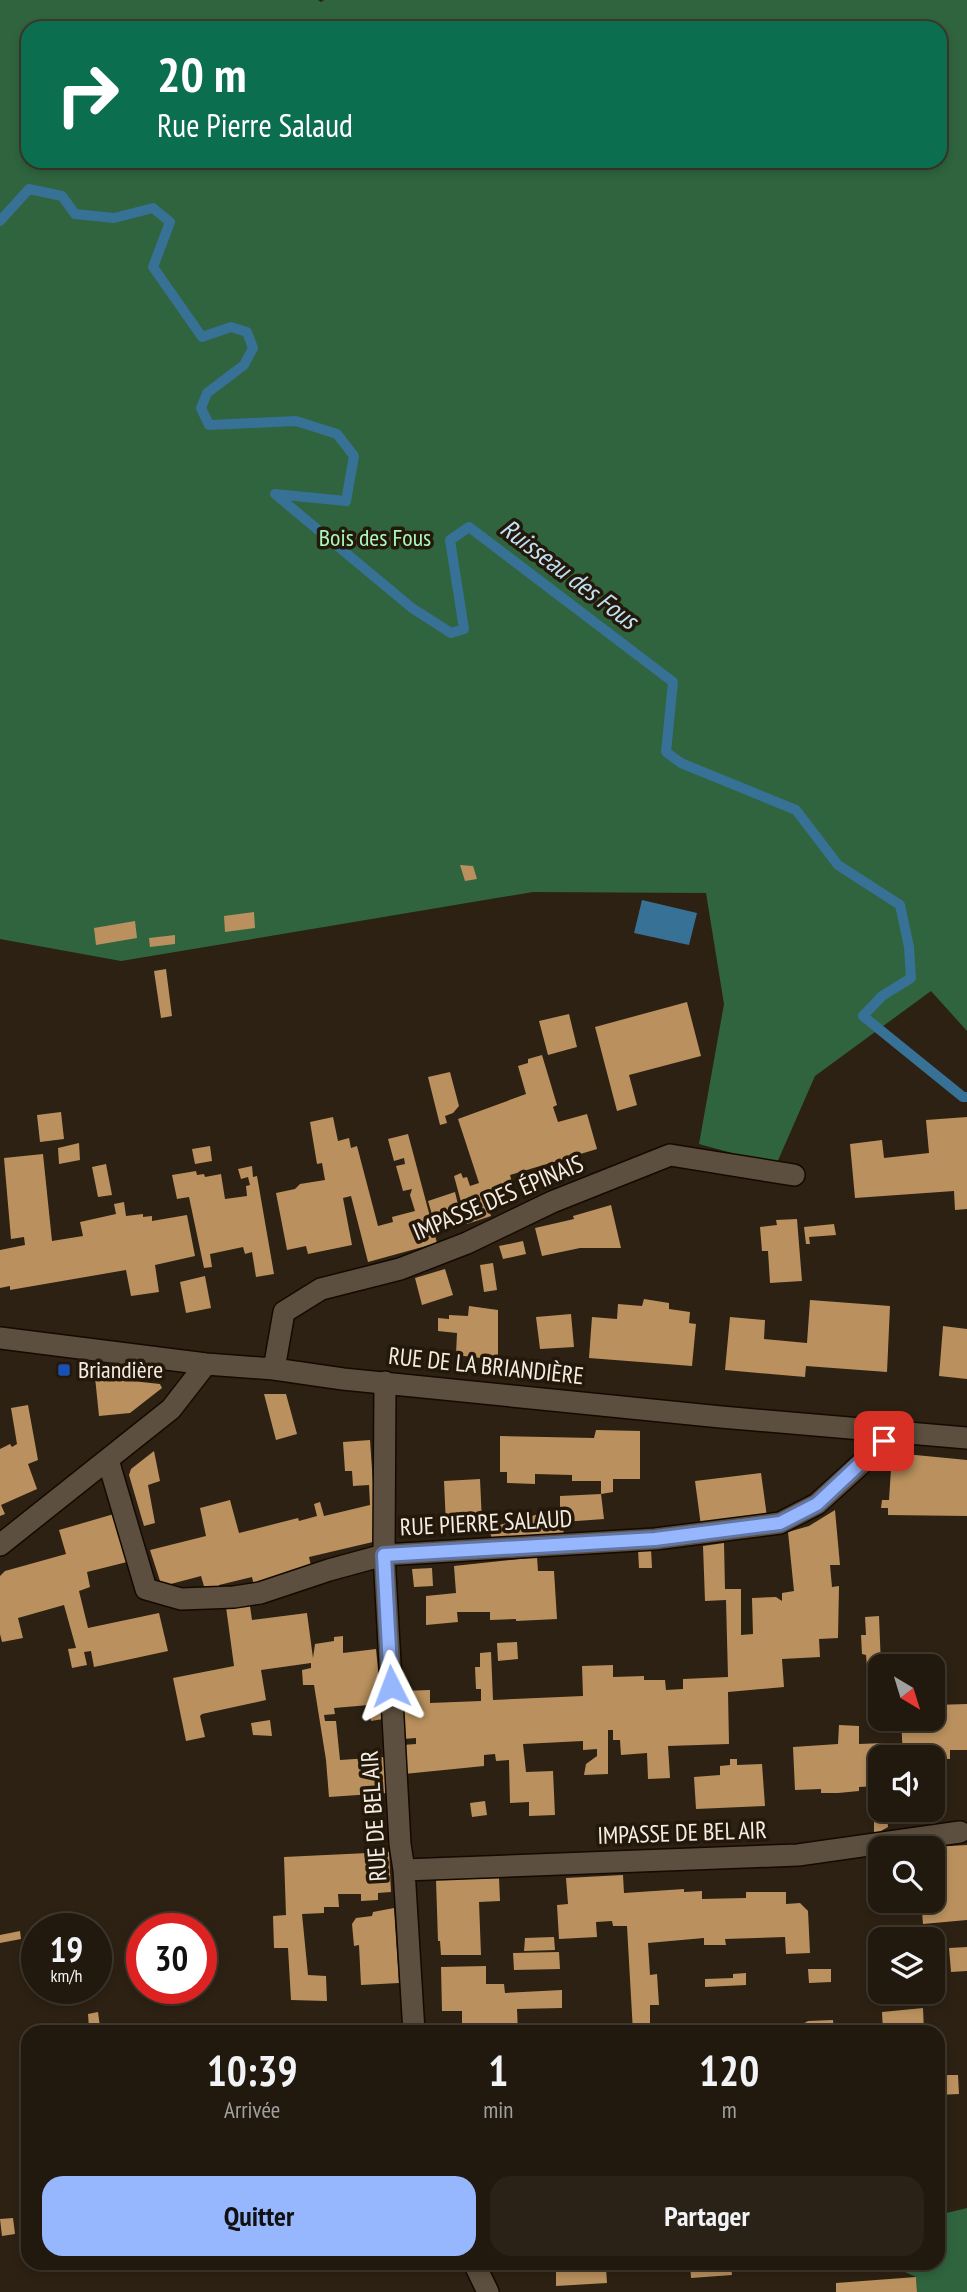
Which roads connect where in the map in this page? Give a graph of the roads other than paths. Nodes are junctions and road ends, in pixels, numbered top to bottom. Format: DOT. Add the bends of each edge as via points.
graph roads {
  1 [pos="794,1175"];
  2 [pos="0,1338"];
  3 [pos="206,1364"];
  4 [pos="274,1369"];
  5 [pos="385,1382"];
  6 [pos="893,1430"];
  7 [pos="967,1438"];
  8 [pos="108,1460"];
  9 [pos="0,1545"];
  10 [pos="384,1555"];
  11 [pos="960,1832"];
  12 [pos="404,1870"];
  13 [pos="414,2025"];
  14 [pos="477,2270"];
  15 [pos="488,2292"];
  1 -- 4 [label="street, IMPASSE DES ÉPINAIS" via="670,1156 552,1202 467,1244 400,1269 321,1289 284,1312"];
  2 -- 3 [label="street, RUE DE LA BRIANDIÈRE"];
  3 -- 4 [label="street, RUE DE LA BRIANDIÈRE"];
  3 -- 8 [label="street" via="171,1409"];
  4 -- 5 [label="street, RUE DE LA BRIANDIÈRE"];
  5 -- 6 [label="street, RUE DE LA BRIANDIÈRE"];
  5 -- 10 [label="street, RUE DE BEL AIR"];
  6 -- 7 [label="street, RUE DE LA BRIANDIÈRE"];
  6 -- 10 [label="street, RUE PIERRE SALAUD" via="817,1504 780,1523 655,1539"];
  8 -- 9 [label="street"];
  8 -- 10 [label="street, RUE PIERRE SALAUD" via="146,1589 181,1599 234,1597"];
  10 -- 12 [label="street, RUE DE BEL AIR"];
  11 -- 12 [label="street, IMPASSE DE BEL AIR" via="799,1855"];
  12 -- 13 [label="street, RUE DE BEL AIR"];
  14 -- 15 [label="street"];
}
